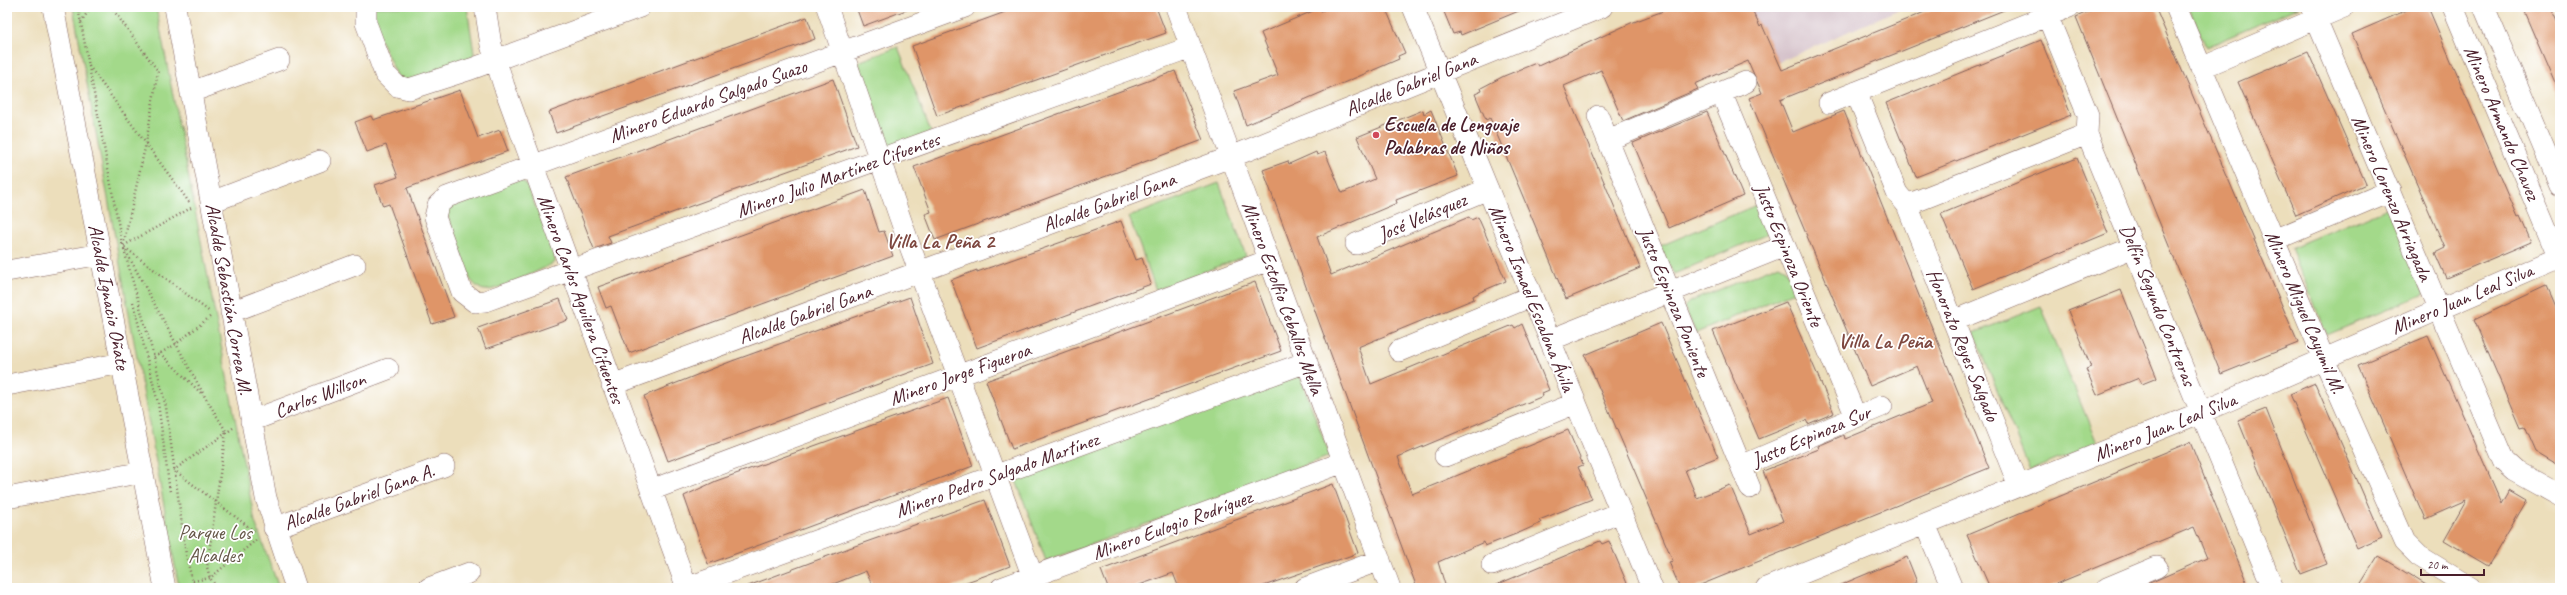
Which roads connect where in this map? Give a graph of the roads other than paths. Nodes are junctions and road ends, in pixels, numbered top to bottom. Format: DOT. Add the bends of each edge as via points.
graph roads {
  1 [pos="53,7"];
  2 [pos="175,7"];
  3 [pos="366,7"];
  4 [pos="485,7"];
  5 [pos="640,7"];
  6 [pos="827,7"];
  7 [pos="965,7"];
  8 [pos="1176,7"];
  9 [pos="1413,7"];
  10 [pos="1602,7"];
  11 [pos="2069,7"];
  12 [pos="2176,7"];
  13 [pos="2344,7"];
  14 [pos="2453,7"];
  15 [pos="2484,7"];
  16 [pos="614,12"];
  17 [pos="2313,13"];
  18 [pos="2047,15"];
  19 [pos="1191,47"];
  20 [pos="842,52"];
  21 [pos="279,60"];
  22 [pos="495,60"];
  23 [pos="2201,68"];
  24 [pos="1440,73"];
  25 [pos="1746,82"];
  26 [pos="191,92"];
  27 [pos="1721,92"];
  28 [pos="1856,92"];
  29 [pos="1829,102"];
  30 [pos="1598,116"];
  31 [pos="2087,134"];
  32 [pos="1608,140"];
  33 [pos="1231,157"];
  34 [pos="320,161"];
  35 [pos="880,161"];
  36 [pos="532,165"];
  37 [pos="2560,186"];
  38 [pos="1488,189"];
  39 [pos="2390,192"];
  40 [pos="202,204"];
  41 [pos="1907,205"];
  42 [pos="2274,240"];
  43 [pos="1356,244"];
  44 [pos="1785,246"];
  45 [pos="2134,247"];
  46 [pos="101,254"];
  47 [pos="2560,259"];
  48 [pos="1269,260"];
  49 [pos="355,265"];
  50 [pos="571,271"];
  51 [pos="7,272"];
  52 [pos="919,272"];
  53 [pos="1670,292"];
  54 [pos="1532,296"];
  55 [pos="485,301"];
  56 [pos="2439,309"];
  57 [pos="222,313"];
  58 [pos="1953,321"];
  59 [pos="1550,340"];
  60 [pos="1399,351"];
  61 [pos="2324,359"];
  62 [pos="1307,362"];
  63 [pos="122,363"];
  64 [pos="388,369"];
  65 [pos="958,374"];
  66 [pos="7,385"];
  67 [pos="612,385"];
  68 [pos="1576,403"];
  69 [pos="1882,406"];
  70 [pos="2202,412"];
  71 [pos="1856,417"];
  72 [pos="251,421"];
  73 [pos="1445,456"];
  74 [pos="1344,462"];
  75 [pos="444,466"];
  76 [pos="1741,466"];
  77 [pos="142,472"];
  78 [pos="995,475"];
  79 [pos="2019,486"];
  80 [pos="1750,488"];
  81 [pos="651,490"];
  82 [pos="2560,496"];
  83 [pos="7,498"];
  84 [pos="1621,512"];
  85 [pos="1925,524"];
  86 [pos="268,532"];
  87 [pos="1380,560"];
  88 [pos="1492,565"];
  89 [pos="2157,567"];
  90 [pos="469,573"];
  91 [pos="1035,582"];
  92 [pos="2134,583"];
  93 [pos="165,588"];
  94 [pos="296,588"];
  95 [pos="429,588"];
  96 [pos="686,588"];
  97 [pos="1001,588"];
  98 [pos="1305,588"];
  99 [pos="1390,588"];
  100 [pos="1652,588"];
  101 [pos="1766,588"];
  102 [pos="1952,588"];
  103 [pos="2107,588"];
  104 [pos="2273,588"];
  105 [pos="2471,588"];
  1 -- 46 [label="street, Alcalde Ignacio Oñate"];
  2 -- 26 [label="street, Alcalde Sebastián Correa M."];
  3 -- 22 [label="street" via="366,23 387,78 402,88 415,87"];
  4 -- 22 [label="street, Minero Carlos Aguilera Cifuentes"];
  5 -- 16 [label="street"];
  6 -- 20 [label="street"];
  7 -- 20 [label="street, Minero Eduardo Salgado Suazo"];
  8 -- 19 [label="street, Minero Estolfio Ceballos Mella"];
  9 -- 24 [label="street, Minero Ismael Escalona Ávila"];
  10 -- 24 [label="street, Alcalde Gabriel Gana"];
  11 -- 18 [label="street"];
  12 -- 23 [label="street, Minero Miguel Cayumil M."];
  13 -- 17 [label="street"];
  14 -- 47 [label="street, Minero Armando Chavez"];
  15 -- 37 [label="street, Minero Armando Chavez"];
  16 -- 22 [label="street"];
  17 -- 23 [label="street"];
  17 -- 39 [label="street, Minero Lorenzo Arriagada"];
  18 -- 28 [label="street"];
  18 -- 31 [label="street" via="2088,116"];
  19 -- 33 [label="street, Minero Estolfio Ceballos Mella"];
  19 -- 35 [label="street, Minero Julio Martínez Cifuentes"];
  20 -- 35 [label="street"];
  20 -- 36 [label="street, Minero Eduardo Salgado Suazo"];
  21 -- 26 [label="street"];
  22 -- 36 [label="street, Minero Carlos Aguilera Cifuentes"];
  23 -- 42 [label="street, Minero Miguel Cayumil M."];
  24 -- 33 [label="street, Alcalde Gabriel Gana"];
  24 -- 38 [label="street, Minero Ismael Escalona Ávila"];
  25 -- 27 [label="street"];
  26 -- 40 [label="street, Alcalde Sebastián Correa M."];
  27 -- 32 [label="street"];
  27 -- 44 [label="street, Justo Espinoza Oriente"];
  28 -- 29 [label="street"];
  28 -- 41 [label="street, Honorato Reyes Salgado" via="1897,193"];
  30 -- 32 [label="street, Justo Espinoza Poniente"];
  31 -- 41 [label="street"];
  31 -- 45 [label="street, Delfín Segundo Contreras"];
  32 -- 53 [label="street, Justo Espinoza Poniente"];
  33 -- 48 [label="street, Minero Estolfio Ceballos Mella"];
  33 -- 52 [label="street, Alcalde Gabriel Gana"];
  34 -- 40 [label="street"];
  35 -- 50 [label="street, Minero Julio Martínez Cifuentes"];
  35 -- 52 [label="street"];
  36 -- 50 [label="street, Minero Carlos Aguilera Cifuentes"];
  36 -- 55 [label="street, Minero Eduardo Salgado Suazo" via="452,194 438,205 436,224 462,292 475,302"];
  38 -- 43 [label="street, José Velásquez"];
  38 -- 54 [label="street, Minero Ismael Escalona Ávila"];
  39 -- 42 [label="street"];
  39 -- 56 [label="street, Minero Lorenzo Arriagada"];
  40 -- 57 [label="street, Alcalde Sebastián Correa M."];
  41 -- 58 [label="street, Honorato Reyes Salgado"];
  42 -- 61 [label="street, Minero Miguel Cayumil M."];
  44 -- 53 [label="street"];
  44 -- 71 [label="street, Justo Espinoza Oriente"];
  45 -- 58 [label="street"];
  45 -- 70 [label="street, Delfín Segundo Contreras"];
  46 -- 51 [label="street"];
  46 -- 63 [label="street, Alcalde Ignacio Oñate"];
  47 -- 56 [label="street, Minero Juan Leal Silva"];
  48 -- 62 [label="street, Minero Estolfio Ceballos Mella"];
  48 -- 65 [label="street, Minero Jorge Figueroa"];
  49 -- 57 [label="street"];
  50 -- 55 [label="street, Minero Julio Martínez Cifuentes"];
  50 -- 67 [label="street, Minero Carlos Aguilera Cifuentes"];
  52 -- 65 [label="street"];
  52 -- 67 [label="street, Alcalde Gabriel Gana"];
  53 -- 59 [label="street"];
  53 -- 76 [label="street, Justo Espinoza Poniente"];
  54 -- 59 [label="street, Minero Ismael Escalona Ávila"];
  54 -- 60 [label="street"];
  56 -- 61 [label="street, Minero Juan Leal Silva"];
  56 -- 82 [label="street, Minero Lorenzo Arriagada" via="2504,461 2514,471"];
  57 -- 72 [label="street, Alcalde Sebastián Correa M."];
  58 -- 79 [label="street, Honorato Reyes Salgado"];
  59 -- 68 [label="street, Minero Ismael Escalona Ávila"];
  61 -- 70 [label="street, Minero Juan Leal Silva"];
  61 -- 105 [label="street, Minero Miguel Cayumil M." via="2405,542 2419,556"];
  62 -- 74 [label="street, Minero Estolfio Ceballos Mella"];
  62 -- 78 [label="street, Minero Pedro Salgado Martínez"];
  63 -- 66 [label="street"];
  63 -- 77 [label="street, Alcalde Ignacio Oñate"];
  64 -- 72 [label="street, Carlos Willson"];
  65 -- 78 [label="street"];
  65 -- 81 [label="street, Minero Jorge Figueroa"];
  67 -- 81 [label="street, Minero Carlos Aguilera Cifuentes"];
  68 -- 73 [label="street"];
  68 -- 84 [label="street, Minero Ismael Escalona Ávila"];
  69 -- 71 [label="street, Justo Espinoza Sur"];
  70 -- 79 [label="street, Minero Juan Leal Silva"];
  70 -- 104 [label="street, Delfín Segundo Contreras"];
  71 -- 76 [label="street, Justo Espinoza Sur"];
  72 -- 86 [label="street, Alcalde Sebastián Correa M." via="266,498"];
  74 -- 87 [label="street, Minero Estolfio Ceballos Mella"];
  74 -- 91 [label="street, Minero Eulogio Rodríguez"];
  75 -- 86 [label="street, Alcalde Gabriel Gana A."];
  76 -- 80 [label="street, Justo Espinoza Poniente"];
  77 -- 83 [label="street"];
  77 -- 93 [label="street, Alcalde Ignacio Oñate"];
  78 -- 91 [label="street"];
  78 -- 96 [label="street, Minero Pedro Salgado Martínez"];
  79 -- 85 [label="street, Minero Juan Leal Silva"];
  81 -- 96 [label="street, Minero Carlos Aguilera Cifuentes"];
  84 -- 88 [label="street"];
  84 -- 100 [label="street, Minero Ismael Escalona Ávila"];
  85 -- 101 [label="street, Minero Juan Leal Silva"];
  85 -- 102 [label="street"];
  86 -- 94 [label="street, Alcalde Sebastián Correa M."];
  87 -- 98 [label="street"];
  87 -- 99 [label="street, Minero Estolfio Ceballos Mella"];
  89 -- 92 [label="street"];
  90 -- 95 [label="street"];
  91 -- 97 [label="street, Minero Eulogio Rodríguez"];
  92 -- 103 [label="street"];
}
